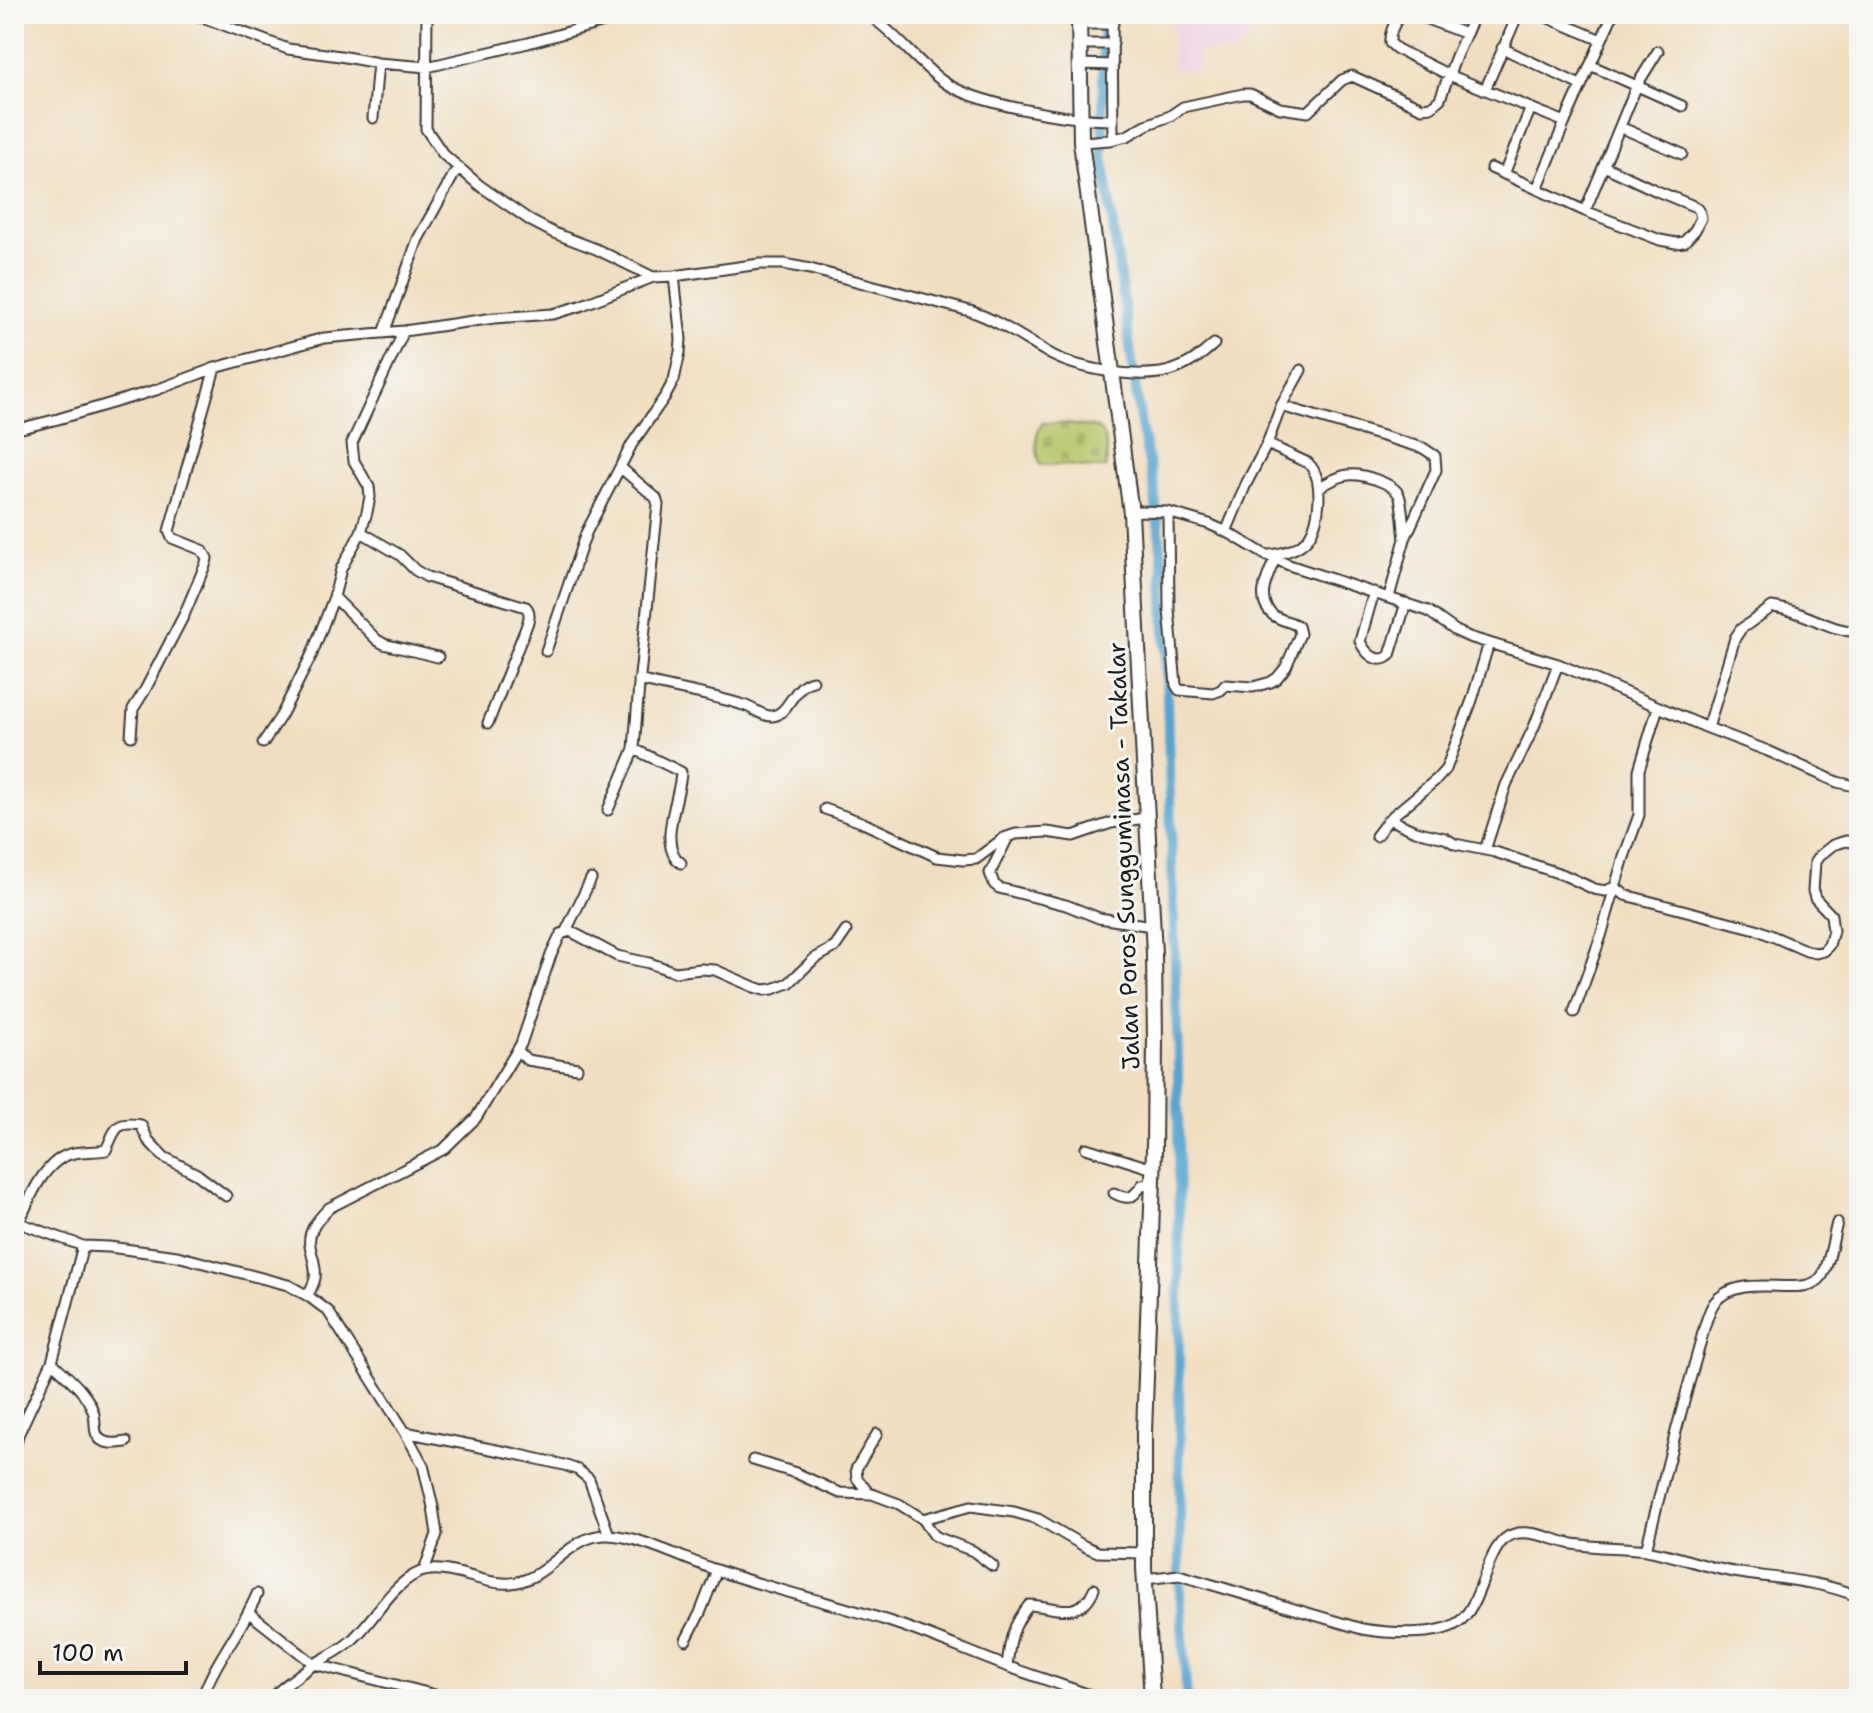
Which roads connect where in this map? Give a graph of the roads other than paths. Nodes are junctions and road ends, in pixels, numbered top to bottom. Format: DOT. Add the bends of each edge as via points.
graph roads {
  1 [pos="194,14"];
  2 [pos="427,14"];
  3 [pos="633,14"];
  4 [pos="868,14"];
  5 [pos="1400,14"];
  6 [pos="1414,14"];
  7 [pos="1475,14"];
  8 [pos="1518,14"];
  9 [pos="1539,14"];
  10 [pos="1613,14"];
  11 [pos="1111,20"];
  12 [pos="1082,21"];
  13 [pos="1466,34"];
  14 [pos="1601,40"];
  15 [pos="1085,44"];
  16 [pos="1111,44"];
  17 [pos="1502,48"];
  18 [pos="1658,51"];
  19 [pos="378,63"];
  20 [pos="1086,64"];
  21 [pos="1111,65"];
  22 [pos="1590,65"];
  23 [pos="427,67"];
  24 [pos="1449,75"];
  25 [pos="1580,85"];
  26 [pos="1637,85"];
  27 [pos="1485,90"];
  28 [pos="1682,106"];
  29 [pos="1530,110"];
  30 [pos="373,118"];
  31 [pos="1086,119"];
  32 [pos="1110,120"];
  33 [pos="1565,122"];
  34 [pos="1620,127"];
  35 [pos="1112,139"];
  36 [pos="1085,141"];
  37 [pos="1682,154"];
  38 [pos="1604,166"];
  39 [pos="458,167"];
  40 [pos="1491,168"];
  41 [pos="1504,174"];
  42 [pos="1537,189"];
  43 [pos="1585,211"];
  44 [pos="674,276"];
  45 [pos="653,277"];
  46 [pos="404,331"];
  47 [pos="384,333"];
  48 [pos="1214,344"];
  49 [pos="215,368"];
  50 [pos="1301,370"];
  51 [pos="1116,372"];
  52 [pos="1281,406"];
  53 [pos="14,430"];
  54 [pos="1267,444"];
  55 [pos="621,468"];
  56 [pos="1319,487"];
  57 [pos="1165,511"];
  58 [pos="1136,512"];
  59 [pos="361,532"];
  60 [pos="1226,532"];
  61 [pos="1405,539"];
  62 [pos="1270,557"];
  63 [pos="1374,592"];
  64 [pos="334,597"];
  65 [pos="1389,597"];
  66 [pos="1406,603"];
  67 [pos="1859,632"];
  68 [pos="1489,643"];
  69 [pos="546,651"];
  70 [pos="438,657"];
  71 [pos="1558,664"];
  72 [pos="639,680"];
  73 [pos="813,681"];
  74 [pos="1658,707"];
  75 [pos="488,723"];
  76 [pos="1708,728"];
  77 [pos="131,736"];
  78 [pos="263,743"];
  79 [pos="634,749"];
  80 [pos="1859,787"];
  81 [pos="825,809"];
  82 [pos="608,810"];
  83 [pos="1146,818"];
  84 [pos="1389,819"];
  85 [pos="1009,836"];
  86 [pos="1376,836"];
  87 [pos="1859,843"];
  88 [pos="1485,850"];
  89 [pos="681,863"];
  90 [pos="591,879"];
  91 [pos="1615,887"];
  92 [pos="1152,926"];
  93 [pos="566,931"];
  94 [pos="846,931"];
  95 [pos="1574,1012"];
  96 [pos="517,1050"];
  97 [pos="577,1068"];
  98 [pos="1086,1148"];
  99 [pos="1153,1176"];
  100 [pos="1114,1193"];
  101 [pos="226,1196"];
  102 [pos="16,1222"];
  103 [pos="1837,1223"];
  104 [pos="83,1246"];
  105 [pos="308,1296"];
  106 [pos="52,1362"];
  107 [pos="405,1432"];
  108 [pos="877,1434"];
  109 [pos="126,1442"];
  110 [pos="14,1452"];
  111 [pos="753,1460"];
  112 [pos="869,1494"];
  113 [pos="923,1519"];
  114 [pos="609,1535"];
  115 [pos="1646,1550"];
  116 [pos="1144,1553"];
  117 [pos="993,1566"];
  118 [pos="717,1570"];
  119 [pos="424,1571"];
  120 [pos="1151,1578"];
  121 [pos="1094,1589"];
  122 [pos="257,1594"];
  123 [pos="1859,1597"];
  124 [pos="249,1613"];
  125 [pos="686,1640"];
  126 [pos="314,1664"];
  127 [pos="1007,1666"];
  128 [pos="276,1697"];
  129 [pos="202,1699"];
  130 [pos="451,1699"];
  131 [pos="1101,1699"];
  132 [pos="1152,1699"];
  1 -- 19 [label="street" via="288,49"];
  2 -- 23 [label="street"];
  3 -- 23 [label="street"];
  4 -- 31 [label="street" via="958,90"];
  5 -- 24 [label="street" via="1390,43"];
  6 -- 13 [label="street"];
  7 -- 13 [label="street"];
  8 -- 17 [label="street"];
  9 -- 14 [label="street"];
  10 -- 14 [label="street"];
  11 -- 12 [label="street"];
  11 -- 16 [label="street"];
  12 -- 15 [label="highway, Jalan Poros Sungguminasa - Takalar"];
  13 -- 24 [label="street"];
  14 -- 22 [label="street"];
  15 -- 16 [label="street"];
  15 -- 20 [label="highway, Jalan Poros Sungguminasa - Takalar"];
  16 -- 21 [label="street"];
  17 -- 25 [label="street"];
  17 -- 27 [label="street"];
  18 -- 26 [label="street"];
  19 -- 23 [label="street"];
  19 -- 30 [label="street"];
  20 -- 21 [label="street"];
  20 -- 31 [label="highway, Jalan Poros Sungguminasa - Takalar"];
  21 -- 32 [label="street"];
  22 -- 25 [label="street"];
  22 -- 26 [label="street"];
  23 -- 39 [label="street" via="426,129"];
  24 -- 27 [label="street"];
  24 -- 35 [label="street" via="1440,99 1428,109 1352,76 1308,112 1243,94 1183,107"];
  25 -- 33 [label="street"];
  26 -- 28 [label="street"];
  26 -- 34 [label="street"];
  27 -- 29 [label="street"];
  29 -- 33 [label="street"];
  29 -- 41 [label="street"];
  31 -- 32 [label="street"];
  31 -- 36 [label="highway, Jalan Poros Sungguminasa - Takalar"];
  32 -- 35 [label="street"];
  33 -- 42 [label="street"];
  34 -- 37 [label="street"];
  34 -- 38 [label="street"];
  35 -- 36 [label="street"];
  36 -- 51 [label="highway, Jalan Poros Sungguminasa - Takalar"];
  38 -- 43 [label="street"];
  38 -- 43 [label="street" via="1692,204 1700,222 1684,242 1676,243"];
  39 -- 45 [label="street" via="531,221"];
  39 -- 47 [label="street" via="418,239"];
  40 -- 41 [label="street"];
  41 -- 42 [label="street"];
  42 -- 43 [label="street"];
  44 -- 45 [label="street"];
  44 -- 51 [label="street" via="760,264 801,267 983,315 1063,360"];
  44 -- 55 [label="street" via="681,339 674,380"];
  45 -- 46 [label="street" via="553,314"];
  46 -- 47 [label="street"];
  46 -- 59 [label="street" via="352,443 354,461 369,487"];
  47 -- 49 [label="street" via="324,338"];
  48 -- 51 [label="street" via="1196,360 1170,371"];
  49 -- 53 [label="street"];
  49 -- 77 [label="street" via="169,531 172,538 202,550 206,563 133,709"];
  50 -- 52 [label="street"];
  51 -- 58 [label="highway, Jalan Poros Sungguminasa - Takalar"];
  52 -- 54 [label="street"];
  52 -- 61 [label="street" via="1435,456 1436,470"];
  54 -- 56 [label="street" via="1308,463"];
  54 -- 60 [label="street"];
  55 -- 69 [label="street" via="586,533"];
  55 -- 72 [label="street" via="658,505"];
  56 -- 61 [label="street" via="1349,475 1390,485 1400,499"];
  56 -- 62 [label="street" via="1318,518 1309,537"];
  57 -- 58 [label="street"];
  57 -- 60 [label="street"];
  57 -- 62 [label="street" via="1179,690 1213,693 1225,685 1260,686 1286,667 1300,634 1298,626 1266,607 1263,589"];
  58 -- 83 [label="highway, Jalan Poros Sungguminasa - Takalar"];
  59 -- 64 [label="street"];
  59 -- 75 [label="street" via="420,574 528,610"];
  60 -- 62 [label="street"];
  61 -- 65 [label="street"];
  62 -- 63 [label="street"];
  63 -- 65 [label="street"];
  63 -- 66 [label="street" via="1360,641 1378,659 1390,655"];
  64 -- 70 [label="street" via="377,640"];
  64 -- 78 [label="street" via="312,654"];
  65 -- 66 [label="street"];
  66 -- 68 [label="street"];
  67 -- 76 [label="street" via="1772,607 1735,638"];
  68 -- 71 [label="street"];
  68 -- 84 [label="street" via="1446,769"];
  71 -- 74 [label="street"];
  71 -- 88 [label="street" via="1506,785"];
  72 -- 73 [label="street" via="771,716 786,707 803,684"];
  72 -- 79 [label="street"];
  74 -- 76 [label="street"];
  74 -- 91 [label="street" via="1639,770 1640,811"];
  76 -- 80 [label="street"];
  79 -- 82 [label="street"];
  79 -- 89 [label="street" via="681,772 670,844"];
  81 -- 85 [label="street" via="951,860 976,859"];
  83 -- 85 [label="street" via="1073,836"];
  83 -- 92 [label="highway, Jalan Poros Sungguminasa - Takalar"];
  84 -- 86 [label="street"];
  84 -- 88 [label="street"];
  85 -- 92 [label="street" via="990,873 999,888 1099,918"];
  87 -- 91 [label="street" via="1833,845 1815,862 1813,891 1831,915 1833,931 1829,945 1816,953 1756,929 1644,902"];
  88 -- 91 [label="street" via="1594,889"];
  90 -- 93 [label="street"];
  91 -- 95 [label="street"];
  92 -- 99 [label="highway, Jalan Poros Sungguminasa - Takalar"];
  93 -- 94 [label="street" via="617,956 675,972 715,970 764,990 789,983 835,947"];
  93 -- 96 [label="street" via="558,937"];
  96 -- 97 [label="street" via="527,1060"];
  96 -- 105 [label="street" via="476,1118 444,1149 320,1216 310,1236 315,1278"];
  98 -- 99 [label="street"];
  99 -- 100 [label="street" via="1128,1198"];
  99 -- 116 [label="highway, Jalan Poros Sungguminasa - Takalar"];
  101 -- 102 [label="street" via="164,1157 141,1125 121,1124 106,1150 70,1153 51,1167"];
  102 -- 104 [label="street"];
  103 -- 115 [label="street" via="1818,1280 1797,1287 1745,1287 1713,1305"];
  104 -- 105 [label="street" via="177,1256 288,1285"];
  104 -- 106 [label="street"];
  105 -- 107 [label="street" via="328,1311"];
  106 -- 109 [label="street" via="88,1398 98,1437 111,1444"];
  106 -- 110 [label="street"];
  107 -- 114 [label="street" via="578,1470 589,1479"];
  107 -- 119 [label="street" via="423,1465 437,1534"];
  108 -- 112 [label="street" via="856,1469"];
  111 -- 112 [label="street" via="840,1493"];
  112 -- 113 [label="street"];
  113 -- 116 [label="street" via="971,1506 1014,1512 1098,1552"];
  113 -- 117 [label="street" via="934,1535"];
  114 -- 118 [label="street"];
  114 -- 119 [label="street" via="590,1537 546,1569 513,1583"];
  115 -- 120 [label="street" via="1513,1534 1496,1551 1467,1615 1433,1631 1362,1629 1179,1575"];
  115 -- 123 [label="street" via="1730,1572 1819,1584"];
  116 -- 120 [label="highway, Jalan Poros Sungguminasa - Takalar"];
  118 -- 125 [label="street"];
  118 -- 127 [label="street" via="889,1621"];
  119 -- 126 [label="street" via="403,1584 347,1645"];
  120 -- 132 [label="highway, Jalan Poros Sungguminasa - Takalar"];
  121 -- 127 [label="street" via="1083,1605 1068,1610 1029,1605 1014,1626"];
  122 -- 124 [label="street"];
  124 -- 126 [label="street"];
  124 -- 129 [label="street"];
  126 -- 128 [label="street"];
  126 -- 130 [label="street"];
  127 -- 131 [label="street"];
}
